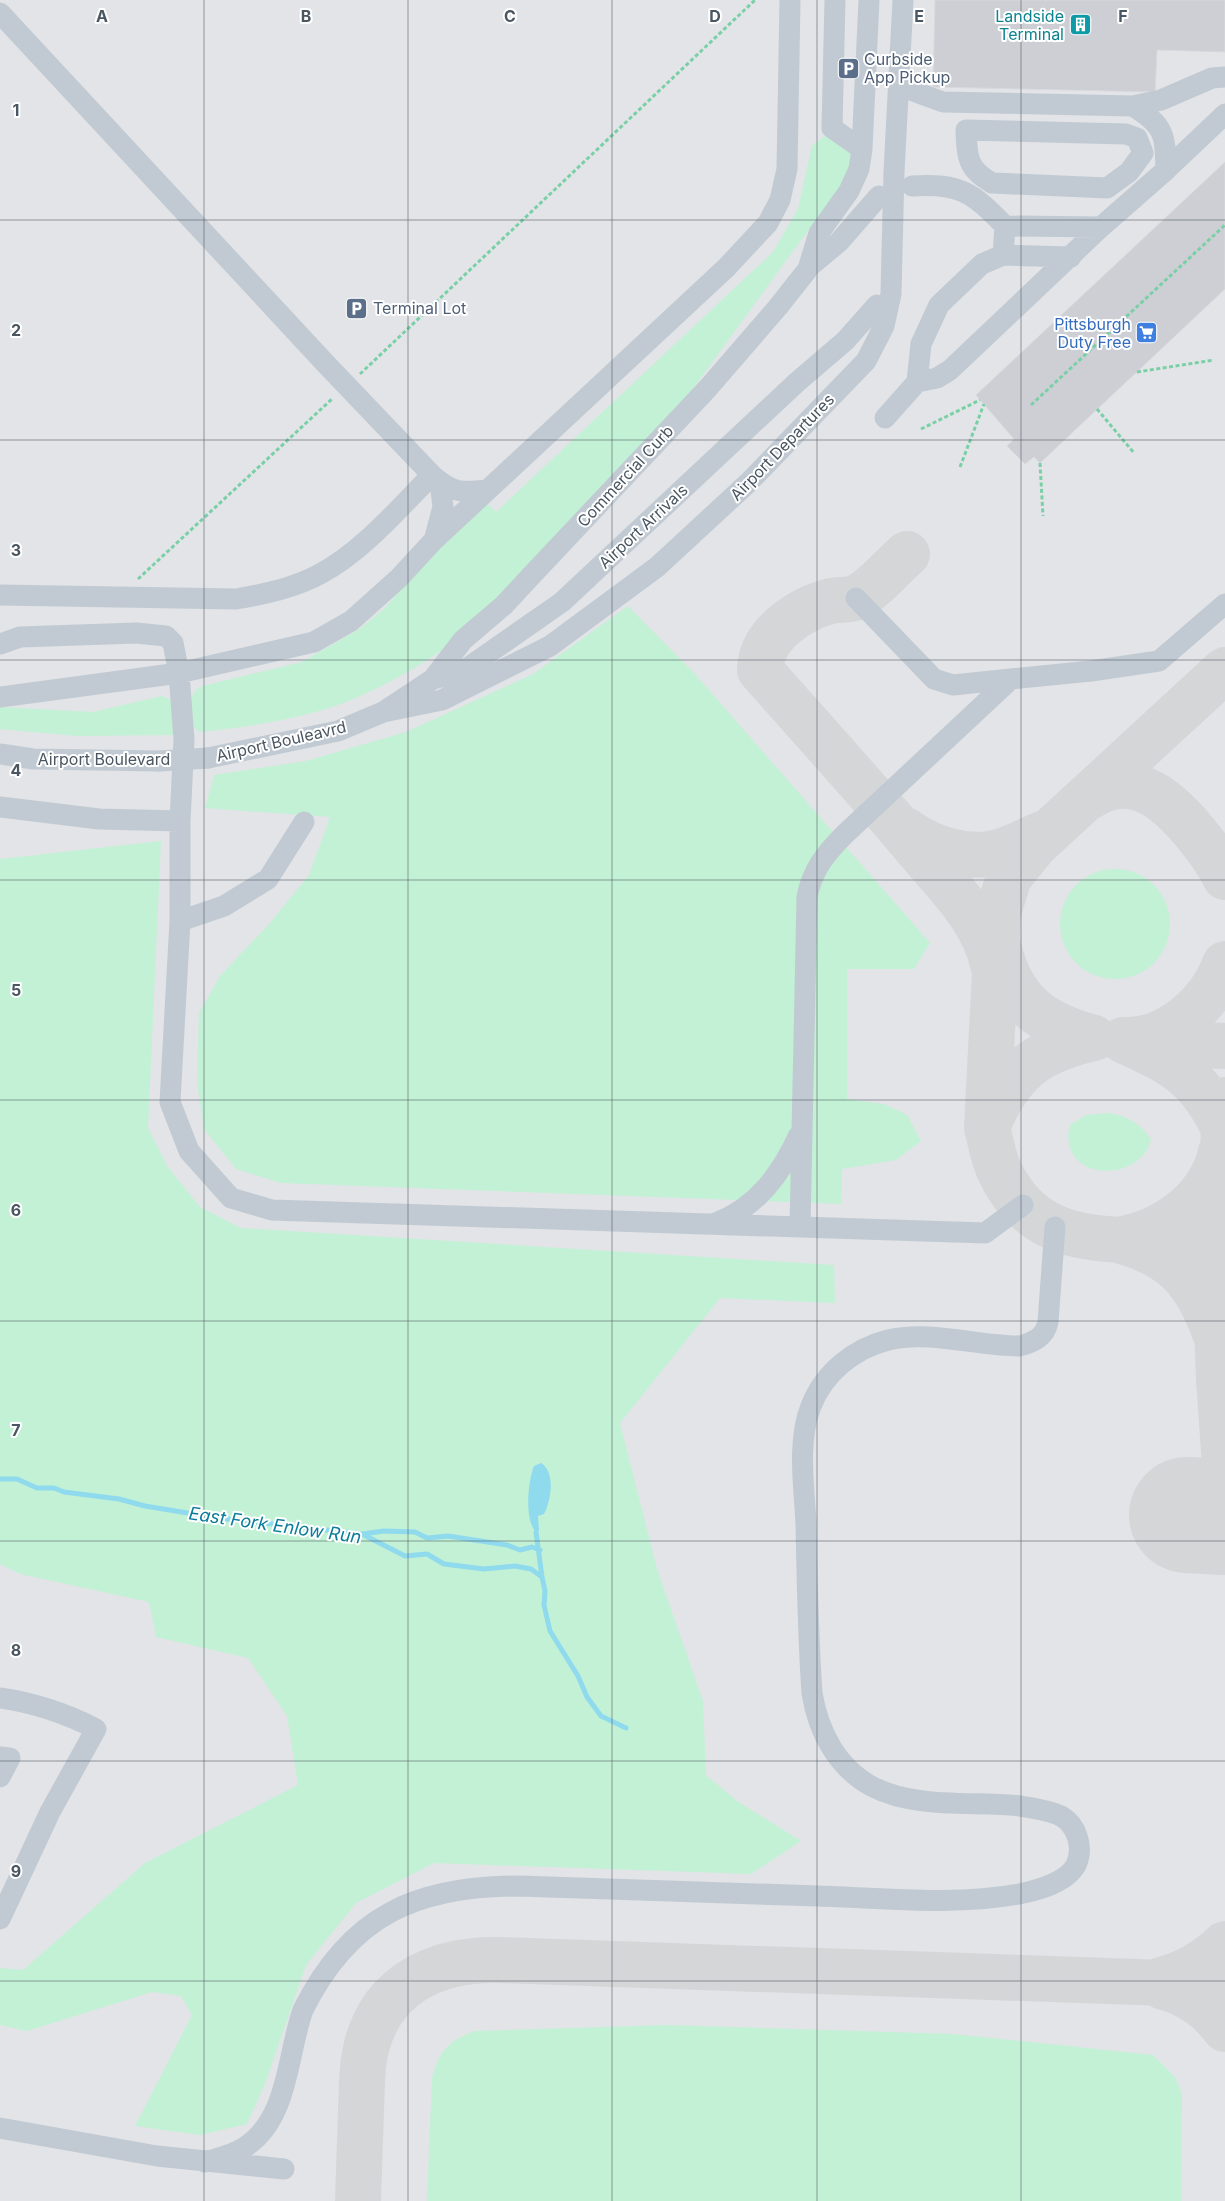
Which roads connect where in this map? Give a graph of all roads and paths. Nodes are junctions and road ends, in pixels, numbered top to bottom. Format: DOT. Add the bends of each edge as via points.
graph roads {
  1 [pos="756,0"];
  2 [pos="790,0"];
  3 [pos="835,0"];
  4 [pos="869,0"];
  5 [pos="903,0"];
  6 [pos="0,14"];
  7 [pos="1225,78"];
  8 [pos="903,81"];
  9 [pos="943,102"];
  10 [pos="1133,106"];
  11 [pos="1225,114"];
  12 [pos="966,130"];
  13 [pos="862,149"];
  14 [pos="1166,170"];
  15 [pos="912,186"];
  16 [pos="879,196"];
  17 [pos="1225,225"];
  18 [pos="1005,226"];
  19 [pos="1101,227"];
  20 [pos="1003,255"];
  21 [pos="1071,257"];
  22 [pos="809,267"];
  23 [pos="877,304"];
  24 [pos="1214,360"];
  25 [pos="1137,372"];
  26 [pos="917,382"];
  27 [pos="347,386"];
  28 [pos="980,400"];
  29 [pos="984,404"];
  30 [pos="1031,405"];
  31 [pos="1097,409"];
  32 [pos="884,418"];
  33 [pos="920,429"];
  34 [pos="1134,453"];
  35 [pos="1040,463"];
  36 [pos="960,468"];
  37 [pos="436,479"];
  38 [pos="487,490"];
  39 [pos="1043,516"];
  40 [pos="434,540"];
  41 [pos="0,595"];
  42 [pos="119,597"];
  43 [pos="856,598"];
  44 [pos="1225,604"];
  45 [pos="0,644"];
  46 [pos="179,673"];
  47 [pos="434,679"];
  48 [pos="1011,679"];
  49 [pos="0,697"];
  50 [pos="383,712"];
  51 [pos="0,754"];
  52 [pos="208,758"];
  53 [pos="0,807"];
  54 [pos="180,821"];
  55 [pos="304,822"];
  56 [pos="180,921"];
  57 [pos="802,1128"];
  58 [pos="1023,1205"];
  59 [pos="713,1224"];
  60 [pos="800,1227"];
  61 [pos="1054,1227"];
  62 [pos="0,1698"];
  63 [pos="0,1756"];
  64 [pos="0,1777"];
  65 [pos="0,1919"];
  66 [pos="0,2128"];
  67 [pos="205,2162"];
  68 [pos="284,2170"];
  1 -- 27 [label="path"];
  2 -- 38 [label="street" via="787,169 780,200 768,224 726,268"];
  3 -- 13 [label="street" via="832,128"];
  4 -- 13 [label="street, Commercial Curb"];
  5 -- 50 [label="street, Airport Departures" via="891,294 884,326 866,361 749,482 657,567 550,646 442,700"];
  6 -- 27 [label="street"];
  7 -- 10 [label="street" via="1212,78 1161,100"];
  8 -- 9 [label="street" via="913,91"];
  9 -- 10 [label="street"];
  9 -- 12 [label="street"];
  10 -- 14 [label="street" via="1154,119 1163,134"];
  11 -- 14 [label="street"];
  12 -- 12 [label="street" via="967,157 977,174 992,183 1107,188 1129,172 1142,153 1137,138 1126,134"];
  13 -- 22 [label="street, Commercial Curb" via="859,169 849,191 819,234"];
  14 -- 19 [label="street"];
  15 -- 18 [label="street" via="951,186 966,192"];
  16 -- 22 [label="street, Commercial Curb" via="840,242"];
  17 -- 30 [label="path"];
  18 -- 19 [label="street"];
  18 -- 20 [label="street"];
  19 -- 21 [label="street"];
  20 -- 21 [label="street"];
  20 -- 26 [label="street" via="982,264 939,305 921,344"];
  21 -- 26 [label="street" via="950,370 937,378"];
  22 -- 47 [label="street, Commercial Curb" via="708,388 504,605 463,640"];
  23 -- 47 [label="street, Airport Arrivals" via="845,341 562,602 463,671"];
  24 -- 25 [label="path"];
  26 -- 32 [label="street"];
  27 -- 37 [label="street"];
  27 -- 42 [label="path"];
  28 -- 33 [label="path"];
  29 -- 36 [label="path"];
  31 -- 34 [label="path"];
  35 -- 39 [label="path"];
  37 -- 38 [label="street" via="456,491"];
  37 -- 40 [label="street" via="444,507"];
  37 -- 42 [label="street" via="346,557 298,584 236,599"];
  38 -- 40 [label="street"];
  40 -- 46 [label="street" via="399,578 351,621 314,642"];
  41 -- 42 [label="street"];
  43 -- 48 [label="street" via="934,679 953,685"];
  44 -- 48 [label="street" via="1159,661"];
  45 -- 46 [label="street" via="20,637 136,633 166,636 173,643"];
  46 -- 49 [label="street"];
  46 -- 54 [label="street" via="184,740"];
  47 -- 50 [label="street, Airport Arrivals"];
  48 -- 57 [label="street" via="845,834 814,871 807,897"];
  50 -- 52 [label="street, Airport Bouleavrd" via="338,731"];
  51 -- 52 [label="street, Airport Boulevard, bridge" via="33,760"];
  53 -- 54 [label="street" via="99,819"];
  54 -- 56 [label="street"];
  55 -- 56 [label="street" via="268,879 224,906"];
  56 -- 59 [label="street" via="170,1102 188,1151 231,1198 272,1210"];
  57 -- 59 [label="street" via="786,1161 760,1195 736,1215"];
  57 -- 60 [label="street"];
  58 -- 60 [label="street" via="985,1233"];
  59 -- 60 [label="street"];
  61 -- 67 [label="street" via="1048,1322 1043,1334 1020,1346 917,1338 888,1340 860,1351 835,1369 816,1395 805,1429 804,1460 812,1692 817,1719 828,1744 861,1780 894,1795 1026,1807 1061,1816 1073,1826 1079,1842 1078,1857 1070,1872 1063,1878 1019,1894 972,1898 902,1899 519,1886 460,1889 422,1898 385,1915 343,1949 303,2010 279,2101 265,2128 245,2147"];
  62 -- 65 [label="street" via="23,1701 65,1714 96,1729 47,1819"];
  63 -- 64 [label="street" via="10,1758"];
  66 -- 67 [label="street" via="121,2151"];
  67 -- 68 [label="street"];
}
